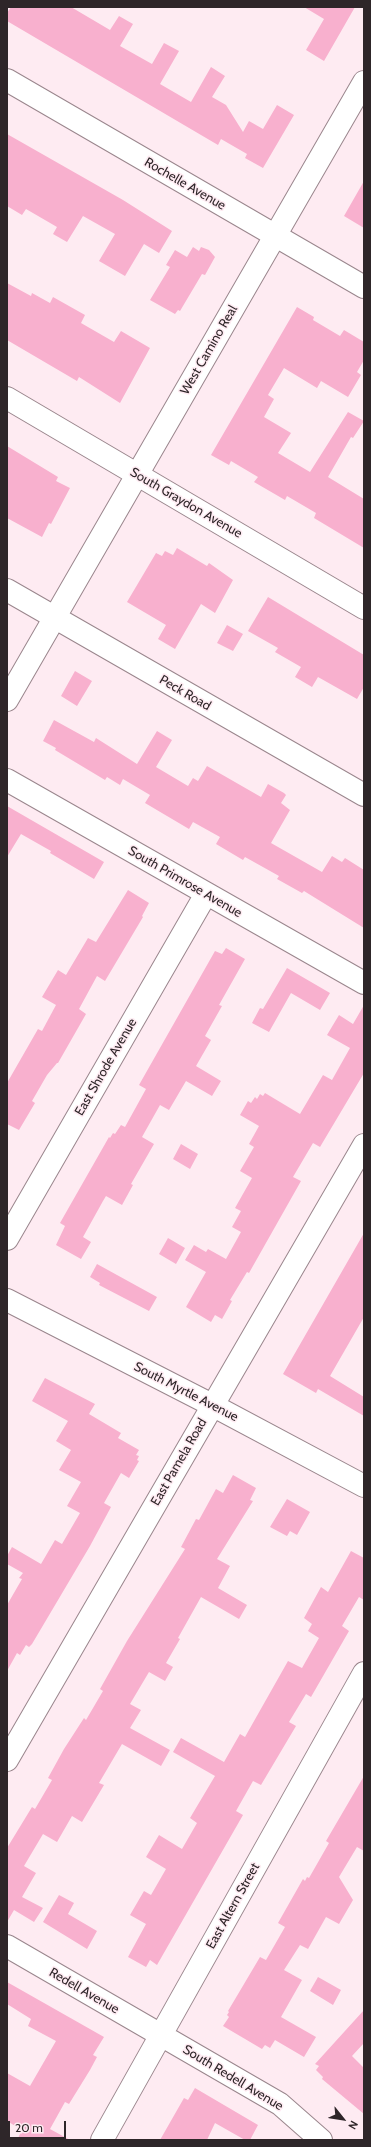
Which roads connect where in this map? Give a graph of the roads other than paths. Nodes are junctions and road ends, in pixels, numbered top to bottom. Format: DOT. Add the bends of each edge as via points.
graph roads {
  1 [pos="7,80"];
  2 [pos="364,82"];
  3 [pos="274,235"];
  4 [pos="364,287"];
  5 [pos="7,398"];
  6 [pos="137,474"];
  7 [pos="7,590"];
  8 [pos="364,608"];
  9 [pos="54,618"];
  10 [pos="7,700"];
  11 [pos="7,780"];
  12 [pos="364,795"];
  13 [pos="206,894"];
  14 [pos="364,983"];
  15 [pos="364,1145"];
  16 [pos="7,1240"];
  17 [pos="7,1300"];
  18 [pos="212,1405"];
  19 [pos="364,1486"];
  20 [pos="364,1673"];
  21 [pos="7,1760"];
  22 [pos="7,1946"];
  23 [pos="160,2036"];
  24 [pos="102,2140"];
  25 [pos="321,2140"];
  1 -- 3 [label="street, Rochelle Avenue"];
  2 -- 3 [label="street, West Camino Real"];
  3 -- 4 [label="street, Rochelle Avenue"];
  3 -- 6 [label="street, West Camino Real"];
  5 -- 6 [label="street, South Graydon Avenue"];
  6 -- 8 [label="street, South Graydon Avenue"];
  6 -- 9 [label="street, West Camino Real"];
  7 -- 9 [label="street, Peck Road"];
  9 -- 10 [label="street, West Camino Real"];
  9 -- 12 [label="street, Peck Road"];
  11 -- 13 [label="street, South Primrose Avenue"];
  13 -- 14 [label="street, South Primrose Avenue"];
  13 -- 16 [label="street, East Shrode Avenue"];
  15 -- 18 [label="street, East Pamela Road"];
  17 -- 18 [label="street, South Myrtle Avenue"];
  18 -- 19 [label="street, South Myrtle Avenue"];
  18 -- 21 [label="street, East Pamela Road"];
  20 -- 23 [label="street, East Altern Street"];
  22 -- 23 [label="street, Redell Avenue"];
  23 -- 24 [label="street, East Altern Street"];
  23 -- 25 [label="street, South Redell Avenue" via="280,2104"];
}
